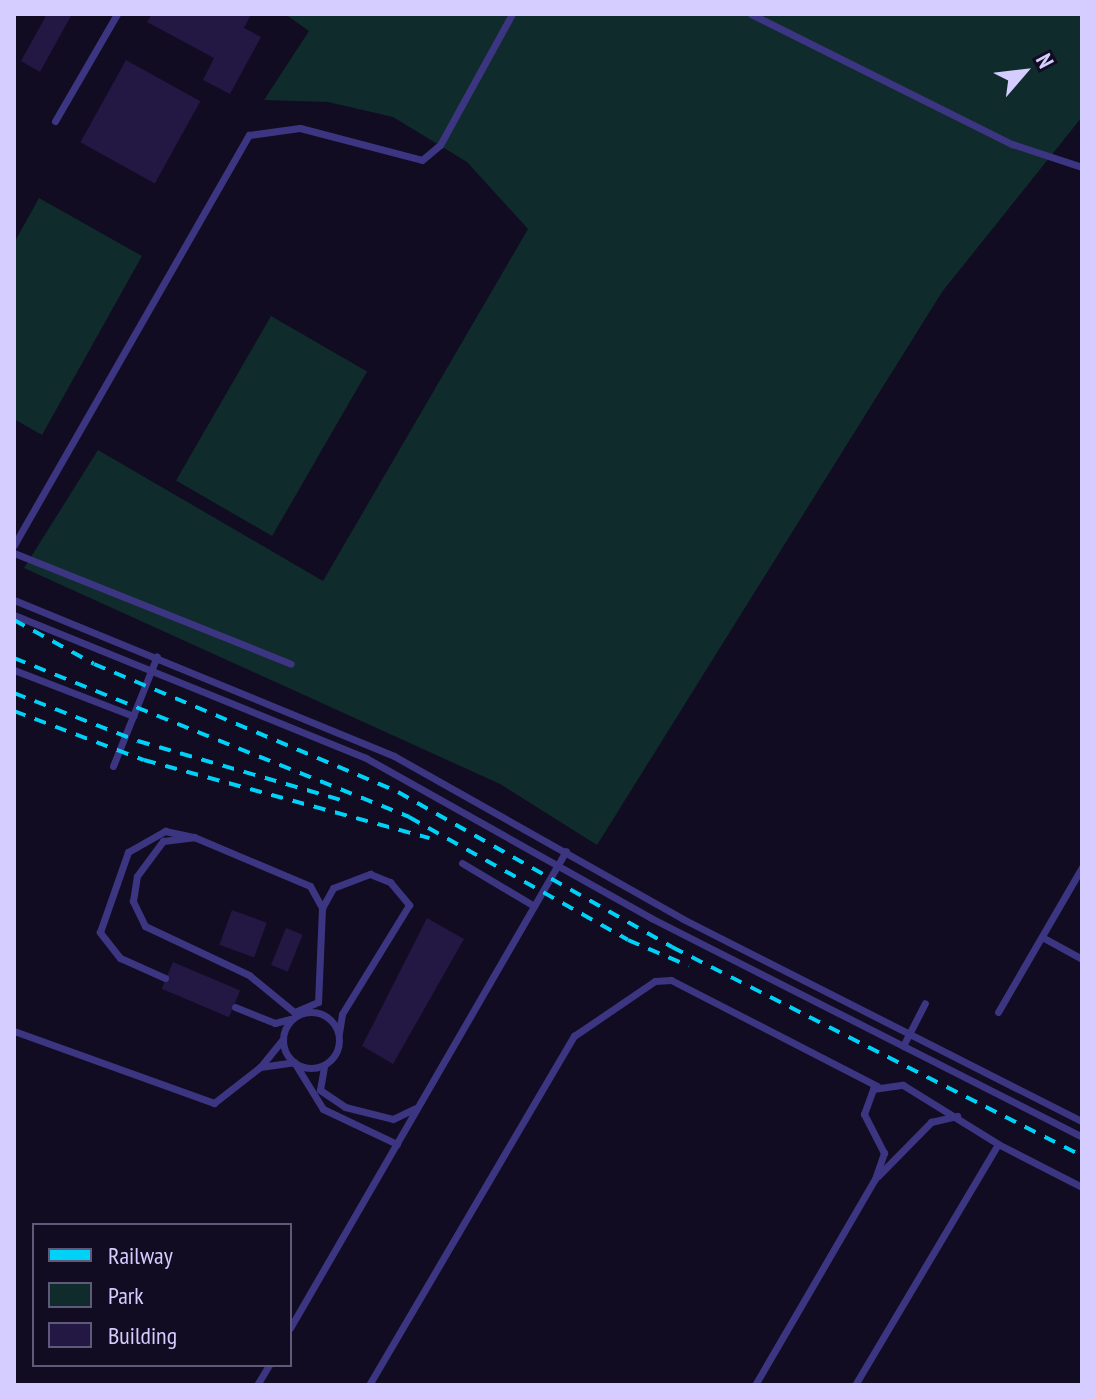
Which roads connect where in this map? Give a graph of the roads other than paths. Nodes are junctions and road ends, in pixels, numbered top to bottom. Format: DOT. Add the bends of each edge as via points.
graph roads {
  1 [pos="117,14"];
  2 [pos="512,14"];
  3 [pos="751,14"];
  4 [pos="55,121"];
  5 [pos="1079,165"];
  6 [pos="14,545"];
  7 [pos="14,553"];
  8 [pos="14,600"];
  9 [pos="14,615"];
  10 [pos="157,656"];
  11 [pos="291,664"];
  12 [pos="151,669"];
  13 [pos="14,670"];
  14 [pos="133,716"];
  15 [pos="113,766"];
  16 [pos="194,837"];
  17 [pos="566,851"];
  18 [pos="462,863"];
  19 [pos="559,863"];
  20 [pos="1082,867"];
  21 [pos="534,906"];
  22 [pos="322,908"];
  23 [pos="1042,937"];
  24 [pos="1082,959"];
  25 [pos="165,978"];
  26 [pos="925,1003"];
  27 [pos="235,1007"];
  28 [pos="998,1012"];
  29 [pos="300,1014"];
  30 [pos="14,1031"];
  31 [pos="909,1033"];
  32 [pos="339,1034"];
  33 [pos="283,1039"];
  34 [pos="903,1046"];
  35 [pos="330,1061"];
  36 [pos="294,1062"];
  37 [pos="260,1067"];
  38 [pos="877,1086"];
  39 [pos="423,1101"];
  40 [pos="959,1117"];
  41 [pos="1082,1121"];
  42 [pos="1082,1137"];
  43 [pos="397,1144"];
  44 [pos="998,1144"];
  45 [pos="875,1179"];
  46 [pos="1082,1187"];
  47 [pos="292,1325"];
  48 [pos="268,1367"];
  49 [pos="257,1385"];
  50 [pos="369,1385"];
  51 [pos="755,1385"];
  52 [pos="855,1385"];
  1 -- 4 [label="lane"];
  2 -- 6 [label="lane" via="440,145 422,160 300,128 249,135"];
  3 -- 5 [label="lane" via="1012,144"];
  7 -- 11 [label="lane"];
  8 -- 10 [label="lane"];
  9 -- 12 [label="lane"];
  10 -- 12 [label="lane"];
  10 -- 17 [label="lane" via="350,735"];
  12 -- 14 [label="lane"];
  12 -- 19 [label="lane" via="366,758"];
  13 -- 14 [label="lane"];
  14 -- 15 [label="lane"];
  16 -- 22 [label="lane" via="303,880"];
  16 -- 25 [label="lane" via="165,831 134,845 100,923 111,952"];
  16 -- 29 [label="lane" via="170,838 152,851 134,884 140,918 158,937 249,975"];
  17 -- 19 [label="lane"];
  17 -- 31 [label="lane"];
  18 -- 21 [label="lane"];
  19 -- 21 [label="lane"];
  19 -- 34 [label="lane"];
  20 -- 23 [label="lane"];
  21 -- 39 [label="lane"];
  22 -- 29 [label="lane" via="320,996"];
  22 -- 32 [label="lane" via="333,888 370,874 390,882 409,905 342,1014"];
  23 -- 24 [label="lane"];
  23 -- 28 [label="lane"];
  26 -- 31 [label="lane"];
  27 -- 29 [label="lane" via="275,1023"];
  29 -- 32 [label="lane" via="329,1018"];
  29 -- 33 [label="lane"];
  30 -- 37 [label="lane" via="214,1103"];
  31 -- 34 [label="lane"];
  31 -- 41 [label="lane"];
  32 -- 35 [label="lane"];
  33 -- 36 [label="lane"];
  33 -- 37 [label="lane"];
  34 -- 42 [label="lane"];
  35 -- 36 [label="lane" via="312,1068"];
  35 -- 39 [label="lane" via="318,1085 345,1107 393,1119"];
  36 -- 37 [label="lane"];
  36 -- 43 [label="lane" via="323,1109"];
  38 -- 40 [label="lane" via="895,1082"];
  38 -- 45 [label="lane" via="863,1107 884,1153"];
  38 -- 50 [label="lane" via="671,980 655,981 574,1036"];
  39 -- 43 [label="lane"];
  40 -- 44 [label="lane"];
  40 -- 45 [label="lane" via="931,1122"];
  43 -- 47 [label="lane"];
  44 -- 46 [label="lane"];
  44 -- 52 [label="lane"];
  45 -- 51 [label="lane"];
  48 -- 49 [label="lane"];
}
